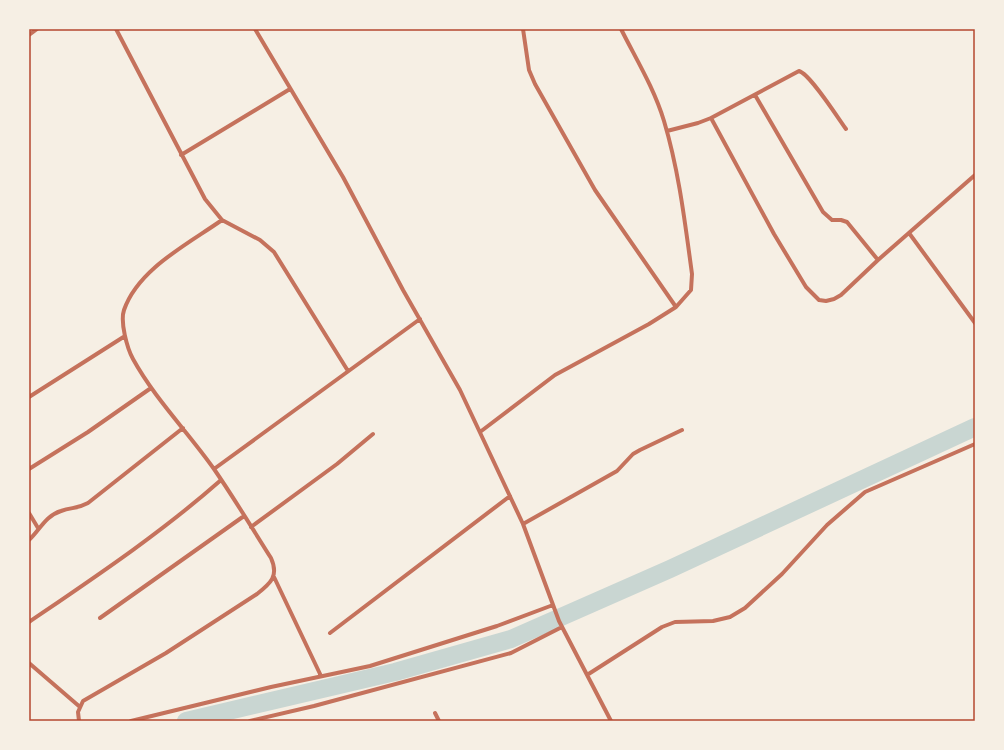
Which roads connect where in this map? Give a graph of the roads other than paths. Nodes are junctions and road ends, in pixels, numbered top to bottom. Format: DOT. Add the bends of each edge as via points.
graph roads {
  1 [pos="37,29"];
  2 [pos="116,29"];
  3 [pos="255,29"];
  4 [pos="523,29"];
  5 [pos="621,29"];
  6 [pos="29,35"];
  7 [pos="290,89"];
  8 [pos="755,95"];
  9 [pos="711,118"];
  10 [pos="846,130"];
  11 [pos="667,131"];
  12 [pos="181,155"];
  13 [pos="975,175"];
  14 [pos="222,220"];
  15 [pos="909,233"];
  16 [pos="878,260"];
  17 [pos="676,307"];
  18 [pos="420,319"];
  19 [pos="975,323"];
  20 [pos="125,336"];
  21 [pos="348,371"];
  22 [pos="151,388"];
  23 [pos="29,397"];
  24 [pos="183,428"];
  25 [pos="682,430"];
  26 [pos="480,432"];
  27 [pos="373,434"];
  28 [pos="975,444"];
  29 [pos="29,469"];
  30 [pos="214,469"];
  31 [pos="221,480"];
  32 [pos="510,496"];
  33 [pos="29,513"];
  34 [pos="244,516"];
  35 [pos="523,524"];
  36 [pos="251,527"];
  37 [pos="38,528"];
  38 [pos="29,540"];
  39 [pos="274,577"];
  40 [pos="553,605"];
  41 [pos="100,618"];
  42 [pos="29,622"];
  43 [pos="562,627"];
  44 [pos="330,634"];
  45 [pos="29,663"];
  46 [pos="587,675"];
  47 [pos="321,676"];
  48 [pos="80,706"];
  49 [pos="435,713"];
  50 [pos="79,721"];
  51 [pos="131,721"];
  52 [pos="250,721"];
  53 [pos="439,721"];
  54 [pos="611,721"];
  1 -- 6 [label="street"];
  2 -- 12 [label="street"];
  3 -- 7 [label="street"];
  4 -- 17 [label="street" via="529,70 535,84 595,190"];
  5 -- 11 [label="street" via="649,84"];
  7 -- 12 [label="street"];
  7 -- 18 [label="street" via="343,177"];
  8 -- 9 [label="street"];
  8 -- 10 [label="street" via="794,73 803,72"];
  8 -- 16 [label="street" via="823,212 832,220 847,222"];
  9 -- 11 [label="street"];
  9 -- 16 [label="street" via="774,234 813,296 826,301 834,299"];
  11 -- 17 [label="street" via="677,167 692,274 691,290"];
  12 -- 14 [label="street" via="205,199"];
  13 -- 15 [label="street"];
  14 -- 20 [label="street" via="150,271 134,289 123,311"];
  14 -- 21 [label="street" via="260,240 274,252"];
  15 -- 16 [label="street"];
  15 -- 19 [label="street"];
  17 -- 26 [label="street" via="555,375"];
  18 -- 21 [label="street"];
  18 -- 26 [label="street" via="460,390"];
  20 -- 22 [label="street" via="133,358"];
  20 -- 23 [label="street"];
  21 -- 30 [label="street"];
  22 -- 24 [label="street"];
  22 -- 29 [label="street"];
  24 -- 30 [label="street"];
  24 -- 37 [label="street" via="88,503 78,509 60,511"];
  25 -- 35 [label="street" via="633,454 617,471"];
  26 -- 32 [label="street"];
  27 -- 36 [label="street" via="337,464"];
  28 -- 46 [label="street" via="865,492 827,525 782,574 745,608 730,617 713,622 675,622 662,627"];
  30 -- 31 [label="street"];
  31 -- 34 [label="street"];
  31 -- 42 [label="street" via="150,538"];
  32 -- 35 [label="street"];
  32 -- 44 [label="street"];
  33 -- 37 [label="street"];
  34 -- 36 [label="street"];
  34 -- 41 [label="street"];
  35 -- 40 [label="street"];
  36 -- 39 [label="street" via="271,558 275,567"];
  37 -- 38 [label="street"];
  39 -- 47 [label="street"];
  39 -- 48 [label="street" via="257,594 83,701"];
  40 -- 43 [label="street"];
  40 -- 47 [label="street" via="497,626 370,666"];
  43 -- 46 [label="street"];
  43 -- 52 [label="street" via="511,653"];
  45 -- 48 [label="street"];
  46 -- 54 [label="street"];
  47 -- 51 [label="street"];
  48 -- 50 [label="street"];
  49 -- 53 [label="street"];
}
